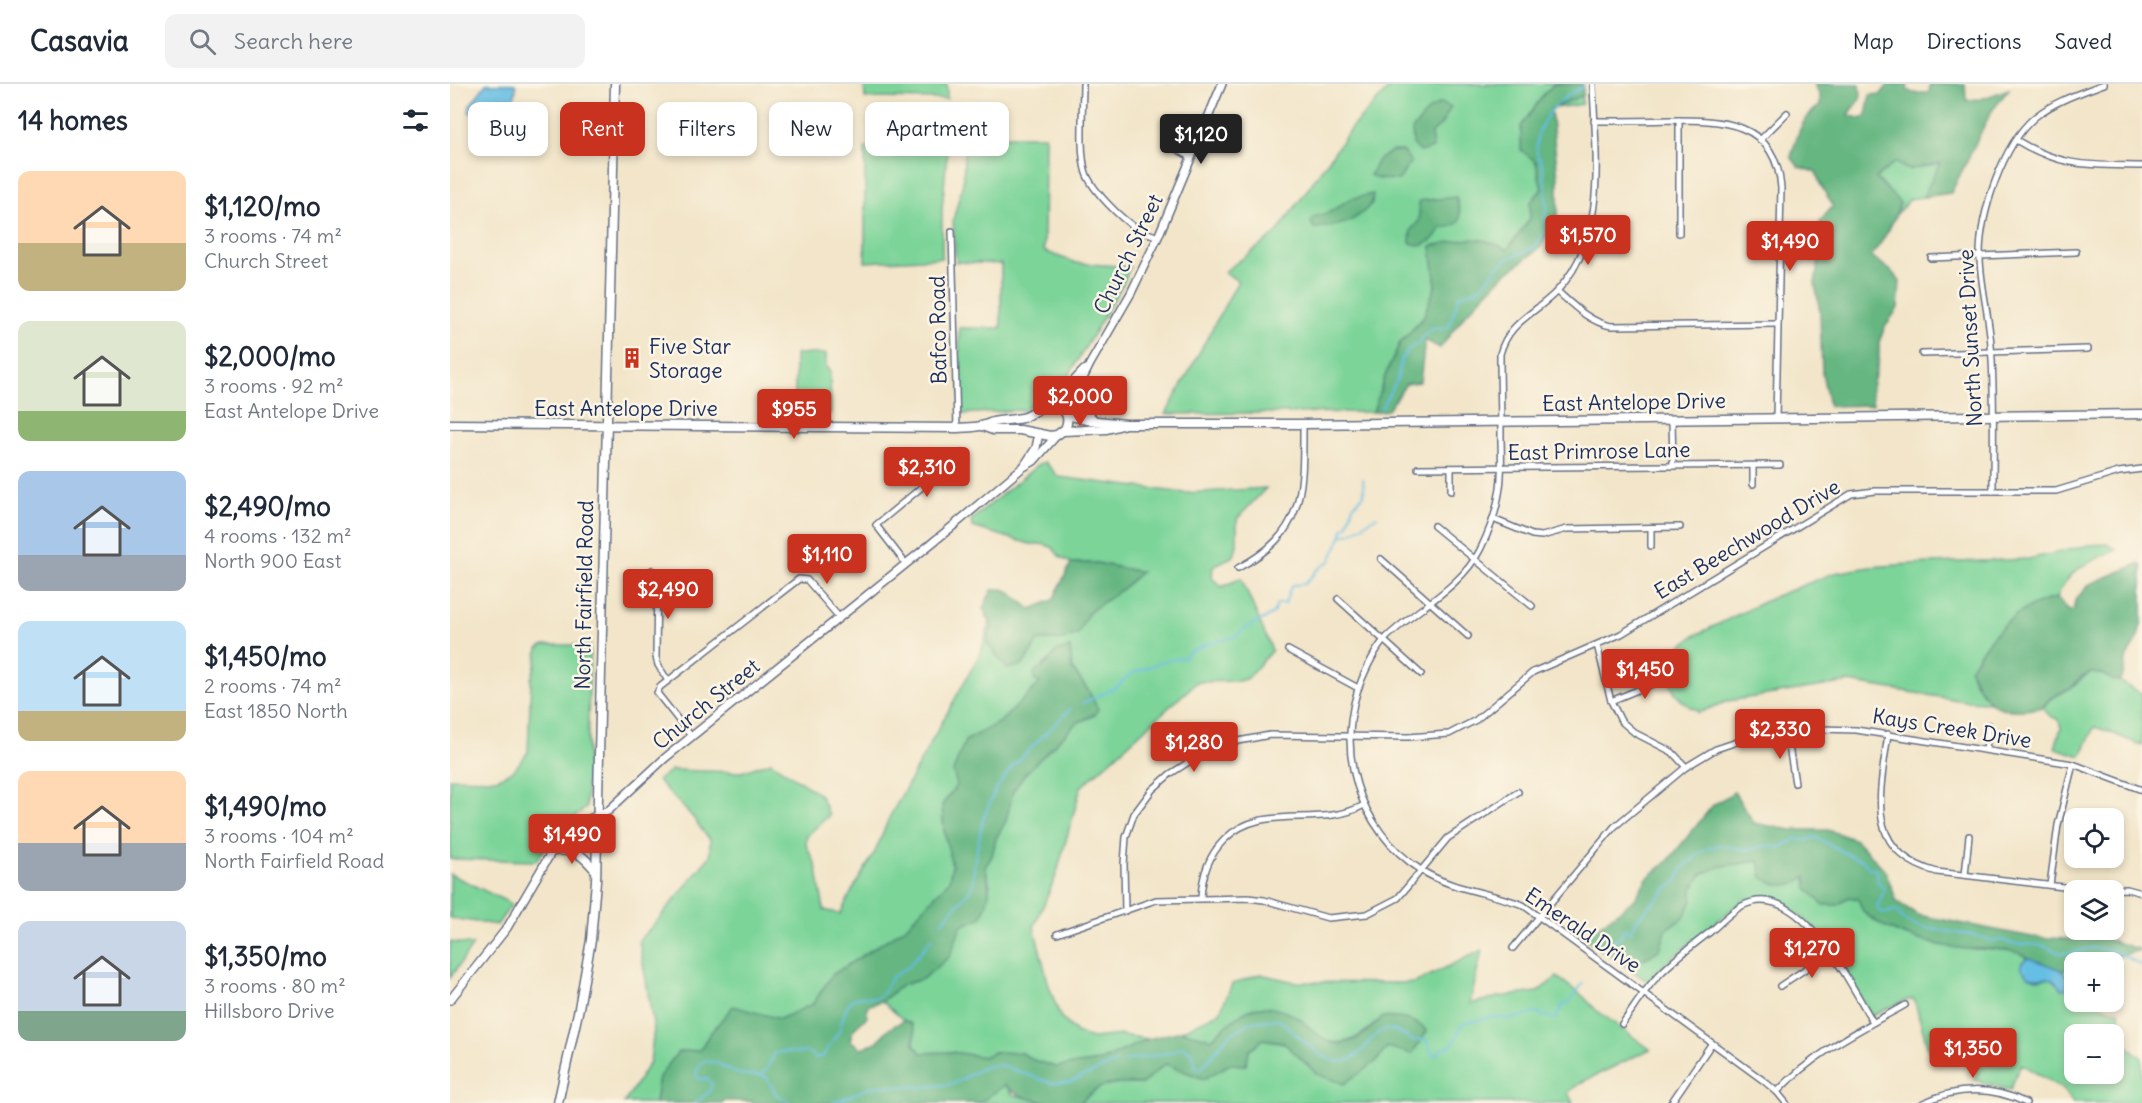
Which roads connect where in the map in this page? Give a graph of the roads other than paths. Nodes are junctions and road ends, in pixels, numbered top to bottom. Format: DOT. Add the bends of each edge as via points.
graph roads {
  1 [pos="615,84"];
  2 [pos="1083,84"];
  3 [pos="1222,84"];
  4 [pos="1593,84"];
  5 [pos="2104,84"];
  6 [pos="1787,113"];
  7 [pos="1678,120"];
  8 [pos="1594,121"];
  9 [pos="1760,140"];
  10 [pos="2016,140"];
  11 [pos="1169,145"];
  12 [pos="1191,157"];
  13 [pos="2142,166"];
  14 [pos="952,231"];
  15 [pos="1679,233"];
  16 [pos="1158,237"];
  17 [pos="2076,252"];
  18 [pos="1980,256"];
  19 [pos="1931,258"];
  20 [pos="1557,291"];
  21 [pos="1778,324"];
  22 [pos="2088,349"];
  23 [pos="1992,353"];
  24 [pos="1922,354"];
  25 [pos="1090,364"];
  26 [pos="1077,393"];
  27 [pos="1050,406"];
  28 [pos="1033,414"];
  29 [pos="1067,414"];
  30 [pos="2142,414"];
  31 [pos="1992,416"];
  32 [pos="1776,418"];
  33 [pos="1098,420"];
  34 [pos="1672,420"];
  35 [pos="1501,422"];
  36 [pos="450,424"];
  37 [pos="1126,424"];
  38 [pos="1303,424"];
  39 [pos="606,426"];
  40 [pos="982,426"];
  41 [pos="957,428"];
  42 [pos="1038,433"];
  43 [pos="1060,433"];
  44 [pos="963,453"];
  45 [pos="1780,465"];
  46 [pos="1673,466"];
  47 [pos="1753,466"];
  48 [pos="1022,468"];
  49 [pos="1418,468"];
  50 [pos="1451,468"];
  51 [pos="1502,468"];
  52 [pos="2142,469"];
  53 [pos="1753,484"];
  54 [pos="1451,491"];
  55 [pos="1993,491"];
  56 [pos="1493,519"];
  57 [pos="1434,526"];
  58 [pos="1680,527"];
  59 [pos="1651,528"];
  60 [pos="1651,546"];
  61 [pos="1382,559"];
  62 [pos="1475,559"];
  63 [pos="906,564"];
  64 [pos="1238,568"];
  65 [pos="652,570"];
  66 [pos="1338,599"];
  67 [pos="1430,602"];
  68 [pos="1532,606"];
  69 [pos="839,618"];
  70 [pos="1468,636"];
  71 [pos="1383,641"];
  72 [pos="1597,645"];
  73 [pos="1288,650"];
  74 [pos="1421,674"];
  75 [pos="1669,677"];
  76 [pos="668,681"];
  77 [pos="1358,688"];
  78 [pos="1611,701"];
  79 [pos="1989,725"];
  80 [pos="1787,734"];
  81 [pos="1888,734"];
  82 [pos="691,736"];
  83 [pos="1350,737"];
  84 [pos="1986,749"];
  85 [pos="2073,764"];
  86 [pos="1686,767"];
  87 [pos="1795,783"];
  88 [pos="2142,790"];
  89 [pos="1518,792"];
  90 [pos="1364,805"];
  91 [pos="597,817"];
  92 [pos="1969,836"];
  93 [pos="552,851"];
  94 [pos="1421,870"];
  95 [pos="596,871"];
  96 [pos="1965,875"];
  97 [pos="2050,885"];
  98 [pos="2142,892"];
  99 [pos="1201,898"];
  100 [pos="1125,911"];
  101 [pos="1539,917"];
  102 [pos="1057,934"];
  103 [pos="1513,948"];
  104 [pos="1831,952"];
  105 [pos="1780,986"];
  106 [pos="1645,993"];
  107 [pos="450,1000"];
  108 [pos="1905,1005"];
  109 [pos="1873,1022"];
  110 [pos="1622,1024"];
  111 [pos="1712,1043"];
  112 [pos="1777,1092"];
  113 [pos="558,1103"];
  114 [pos="1671,1103"];
  115 [pos="1785,1103"];
  116 [pos="1923,1103"];
  117 [pos="2026,1103"];
  1 -- 39 [label="main road, North Fairfield Road"];
  2 -- 16 [label="street" via="1083,158 1092,186 1123,219"];
  3 -- 12 [label="street, Church Street"];
  4 -- 8 [label="street, Emerald Drive"];
  5 -- 10 [label="street, North Sunset Drive" via="2048,108"];
  6 -- 9 [label="street"];
  7 -- 8 [label="street"];
  7 -- 9 [label="street" via="1728,123 1744,128"];
  7 -- 15 [label="street"];
  8 -- 20 [label="street, Emerald Drive" via="1591,229 1574,267"];
  9 -- 21 [label="street" via="1770,151 1780,177"];
  10 -- 13 [label="street" via="2071,164"];
  10 -- 18 [label="street, North Sunset Drive" via="1994,184 1984,219"];
  11 -- 12 [label="street"];
  12 -- 16 [label="street, Church Street"];
  14 -- 41 [label="street, Bafco Road"];
  16 -- 25 [label="street, Church Street"];
  17 -- 18 [label="street"];
  18 -- 19 [label="street"];
  18 -- 23 [label="street, North Sunset Drive"];
  20 -- 21 [label="street" via="1591,320 1611,326"];
  20 -- 35 [label="street, Emerald Drive" via="1512,328 1504,341 1500,354"];
  21 -- 32 [label="street"];
  22 -- 23 [label="street"];
  23 -- 24 [label="street"];
  23 -- 31 [label="street, North Sunset Drive"];
  25 -- 26 [label="street, Church Street"];
  25 -- 27 [label="street, Church Street"];
  26 -- 29 [label="street, Church Street"];
  26 -- 33 [label="main road" via="1082,412"];
  27 -- 28 [label="main road"];
  27 -- 29 [label="main road"];
  28 -- 40 [label="main road, East Antelope Drive"];
  28 -- 42 [label="main road" via="1033,426"];
  29 -- 33 [label="main road, East Antelope Drive"];
  29 -- 43 [label="main road" via="1067,426"];
  30 -- 31 [label="main road, East Antelope Drive"];
  31 -- 32 [label="main road, East Antelope Drive"];
  31 -- 55 [label="street, North Sunset Drive"];
  32 -- 34 [label="main road, East Antelope Drive"];
  33 -- 37 [label="main road, East Antelope Drive"];
  34 -- 35 [label="main road, East Antelope Drive"];
  34 -- 46 [label="street"];
  35 -- 38 [label="main road, East Antelope Drive"];
  35 -- 51 [label="street, Emerald Drive"];
  36 -- 39 [label="main road, East Antelope Drive"];
  37 -- 38 [label="main road, East Antelope Drive"];
  37 -- 43 [label="main road, East Antelope Drive"];
  38 -- 64 [label="street" via="1301,494 1290,524 1268,550"];
  39 -- 41 [label="main road, East Antelope Drive"];
  39 -- 91 [label="main road, North Fairfield Road"];
  40 -- 41 [label="main road, East Antelope Drive"];
  40 -- 42 [label="main road, East Antelope Drive"];
  42 -- 43 [label="main road"];
  42 -- 48 [label="street, Church Street" via="1036,448"];
  43 -- 48 [label="street, Church Street"];
  44 -- 63 [label="street" via="876,525"];
  45 -- 47 [label="street, East Primrose Lane"];
  46 -- 47 [label="street, East Primrose Lane"];
  46 -- 51 [label="street, East Primrose Lane"];
  47 -- 53 [label="street"];
  48 -- 63 [label="street, Church Street"];
  49 -- 50 [label="street, East Primrose Lane"];
  50 -- 51 [label="street, East Primrose Lane"];
  50 -- 54 [label="street"];
  51 -- 56 [label="street, Emerald Drive"];
  52 -- 55 [label="street, East Beechwood Drive" via="2056,491"];
  55 -- 72 [label="street, East Beechwood Drive" via="1851,494"];
  56 -- 59 [label="street" via="1542,536 1567,529"];
  56 -- 62 [label="street, Emerald Drive"];
  57 -- 62 [label="street"];
  58 -- 59 [label="street"];
  59 -- 60 [label="street"];
  61 -- 67 [label="street"];
  62 -- 67 [label="street, Emerald Drive"];
  62 -- 68 [label="street"];
  63 -- 69 [label="street, Church Street"];
  65 -- 76 [label="street" via="657,578 656,657"];
  66 -- 71 [label="street"];
  67 -- 70 [label="street"];
  67 -- 71 [label="street, Emerald Drive"];
  69 -- 76 [label="street" via="807,580 800,579"];
  69 -- 82 [label="street, Church Street"];
  71 -- 74 [label="street"];
  71 -- 77 [label="street, Emerald Drive"];
  72 -- 78 [label="street"];
  72 -- 83 [label="street, East Beechwood Drive" via="1533,672 1476,720 1449,734"];
  73 -- 77 [label="street"];
  75 -- 78 [label="street"];
  76 -- 82 [label="street" via="657,693"];
  77 -- 83 [label="street, Emerald Drive"];
  78 -- 86 [label="street" via="1621,722 1635,734 1672,752"];
  79 -- 84 [label="street"];
  80 -- 81 [label="street, Kays Creek Drive" via="1820,729"];
  80 -- 86 [label="street, Kays Creek Drive" via="1746,739 1716,749"];
  80 -- 87 [label="street"];
  81 -- 84 [label="street, Kays Creek Drive"];
  81 -- 96 [label="street" via="1880,812 1886,833 1898,853 1920,867"];
  82 -- 91 [label="street, Church Street"];
  83 -- 90 [label="street, Emerald Drive" via="1353,770"];
  83 -- 100 [label="street, East Beechwood Drive" via="1270,735 1228,744 1170,774 1134,814 1124,864"];
  84 -- 85 [label="street, Kays Creek Drive"];
  85 -- 88 [label="street, Kays Creek Drive"];
  85 -- 97 [label="street" via="2058,825"];
  86 -- 101 [label="street, Kays Creek Drive" via="1614,827"];
  89 -- 94 [label="street" via="1448,838"];
  90 -- 94 [label="street, Emerald Drive" via="1380,834"];
  90 -- 99 [label="street" via="1341,815 1257,819 1232,831 1212,852 1202,880"];
  91 -- 93 [label="street, Church Street" via="569,831"];
  91 -- 95 [label="main road, North Fairfield Road"];
  92 -- 96 [label="street"];
  93 -- 95 [label="main road" via="578,853"];
  93 -- 107 [label="street, Church Street" via="507,928"];
  94 -- 99 [label="street" via="1398,898 1354,917 1328,918 1248,898"];
  94 -- 101 [label="street, Emerald Drive" via="1449,884 1508,899"];
  95 -- 113 [label="main road, North Fairfield Road" via="591,940"];
  96 -- 97 [label="street"];
  97 -- 98 [label="street"];
  99 -- 100 [label="street" via="1156,900"];
  100 -- 102 [label="street"];
  101 -- 103 [label="street, Kays Creek Drive"];
  101 -- 106 [label="street, Emerald Drive"];
  104 -- 105 [label="street"];
  104 -- 106 [label="street" via="1806,921 1779,905 1760,901 1742,906 1676,959"];
  104 -- 109 [label="street"];
  106 -- 110 [label="street"];
  106 -- 111 [label="street, Emerald Drive"];
  108 -- 109 [label="street"];
  109 -- 112 [label="street" via="1806,1064"];
  111 -- 112 [label="street, Emerald Drive"];
  111 -- 114 [label="street"];
  112 -- 115 [label="street, Emerald Drive"];
  116 -- 117 [label="street" via="1963,1090 1990,1090"];
}
